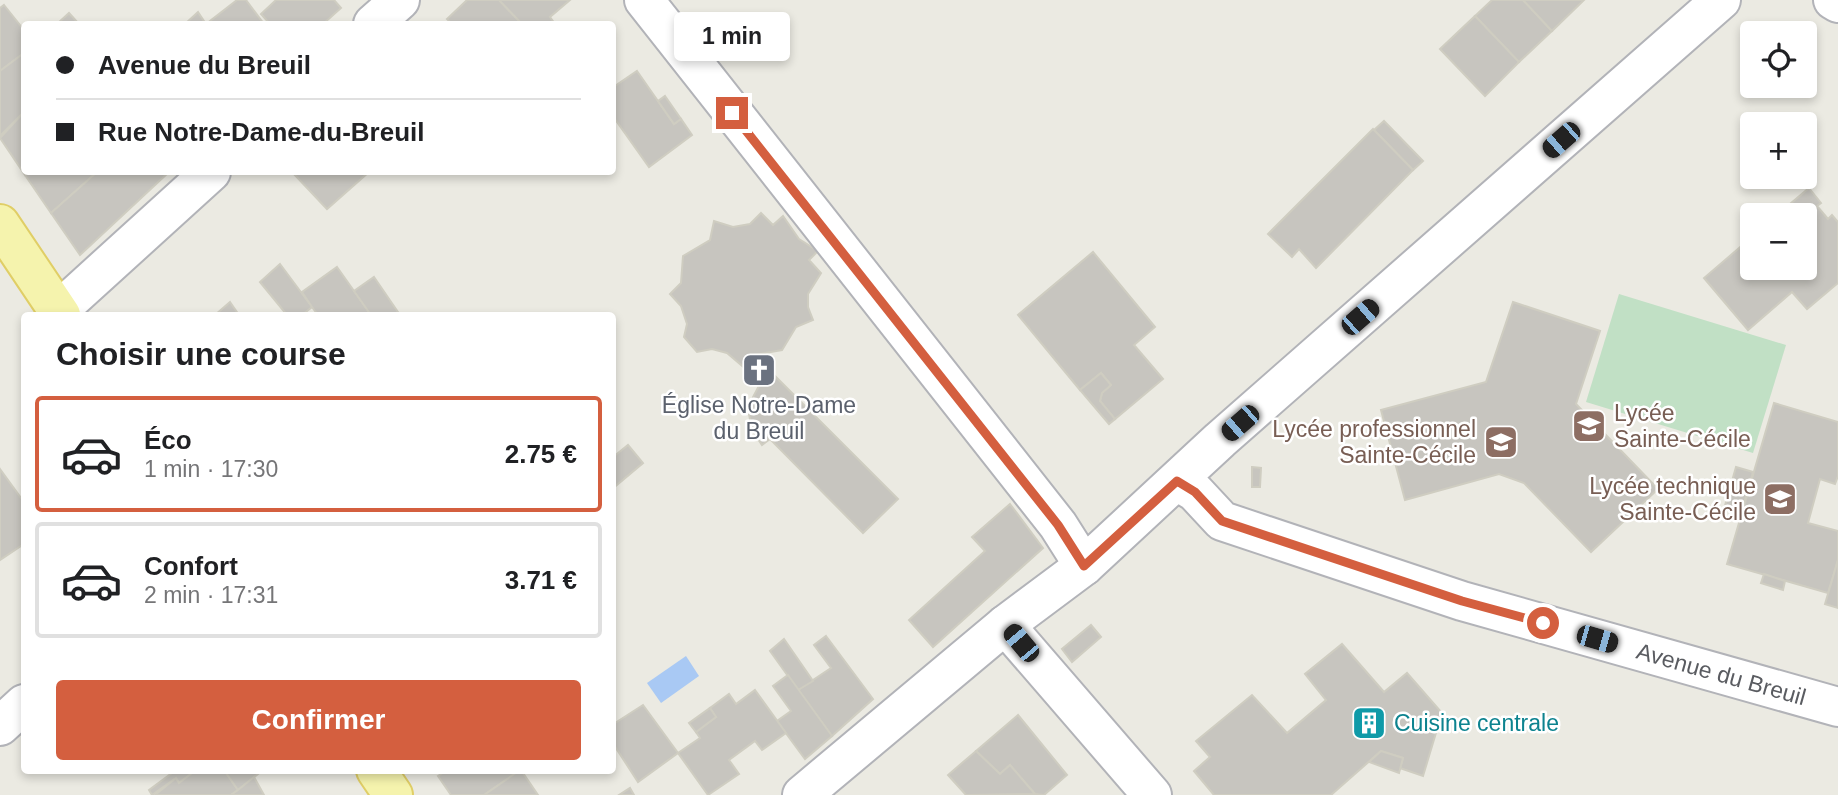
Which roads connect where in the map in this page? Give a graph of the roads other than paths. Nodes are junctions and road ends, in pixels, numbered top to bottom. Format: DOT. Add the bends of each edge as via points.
graph roads {
  1 [pos="400,0"];
  2 [pos="644,0"];
  3 [pos="1833,0"];
  4 [pos="1719,1"];
  5 [pos="1838,3"];
  6 [pos="376,21"];
  7 [pos="208,175"];
  8 [pos="0,224"];
  9 [pos="59,312"];
  10 [pos="61,312"];
  11 [pos="1177,481"];
  12 [pos="1084,566"];
  13 [pos="1005,625"];
  14 [pos="21,707"];
  15 [pos="1838,707"];
  16 [pos="0,726"];
  17 [pos="379,774"];
  18 [pos="393,795"];
  19 [pos="803,795"];
  20 [pos="1152,795"];
  1 -- 6 [label="street"];
  2 -- 12 [label="street" via="1058,525"];
  3 -- 5 [label="street"];
  4 -- 11 [label="street"];
  7 -- 10 [label="street"];
  8 -- 9 [label="main road"];
  11 -- 12 [label="street"];
  11 -- 15 [label="street, Avenue du Breuil" via="1195,492 1222,521 1462,601"];
  12 -- 13 [label="street"];
  13 -- 19 [label="street"];
  13 -- 20 [label="street"];
  14 -- 16 [label="street"];
  17 -- 18 [label="main road"];
}
